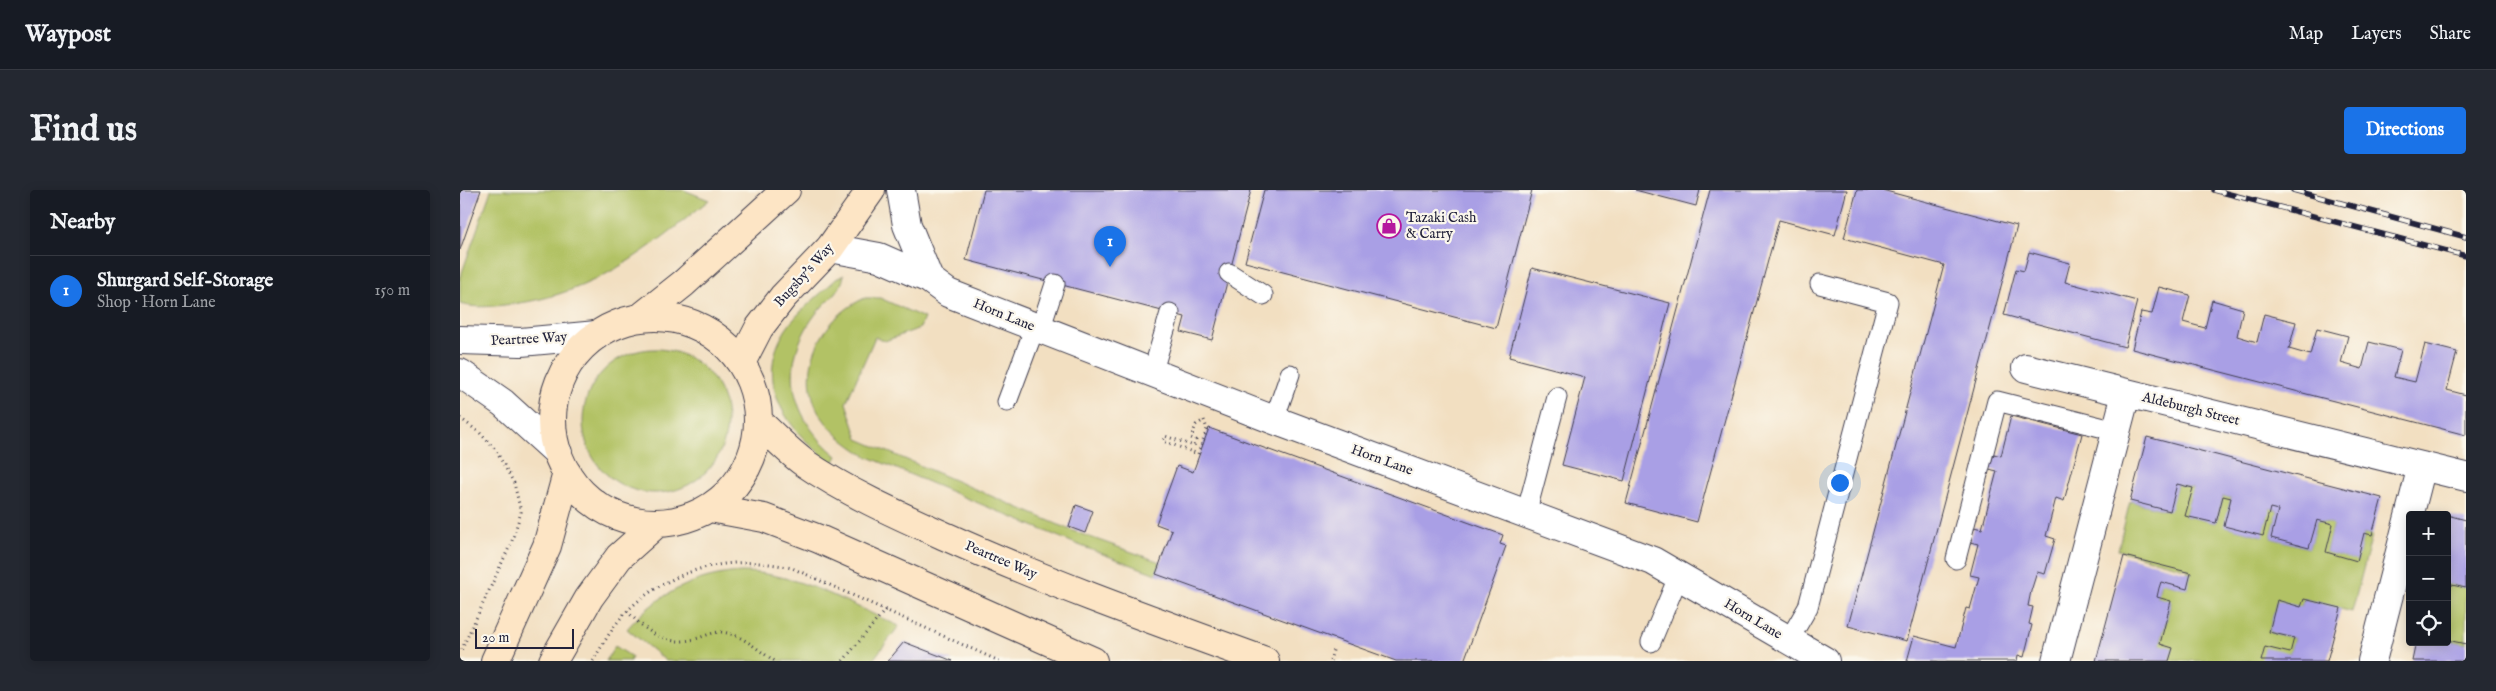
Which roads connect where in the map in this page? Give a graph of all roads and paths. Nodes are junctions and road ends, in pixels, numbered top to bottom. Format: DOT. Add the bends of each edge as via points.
graph roads {
  1 [pos="786,190"];
  2 [pos="872,190"];
  3 [pos="901,190"];
  4 [pos="830,248"];
  5 [pos="1229,273"];
  6 [pos="929,279"];
  7 [pos="1055,284"];
  8 [pos="1820,284"];
  9 [pos="1262,295"];
  10 [pos="1170,313"];
  11 [pos="640,318"];
  12 [pos="1038,329"];
  13 [pos="597,335"];
  14 [pos="460,340"];
  15 [pos="741,363"];
  16 [pos="2026,368"];
  17 [pos="460,373"];
  18 [pos="1152,374"];
  19 [pos="1290,374"];
  20 [pos="2126,394"];
  21 [pos="1557,397"];
  22 [pos="1007,402"];
  23 [pos="460,418"];
  24 [pos="1204,420"];
  25 [pos="1274,420"];
  26 [pos="758,421"];
  27 [pos="2116,432"];
  28 [pos="1204,436"];
  29 [pos="562,463"];
  30 [pos="2422,466"];
  31 [pos="2466,477"];
  32 [pos="710,508"];
  33 [pos="1526,514"];
  34 [pos="657,523"];
  35 [pos="1956,559"];
  36 [pos="1679,575"];
  37 [pos="886,609"];
  38 [pos="627,611"];
  39 [pos="1789,640"];
  40 [pos="1651,642"];
  41 [pos="1334,648"];
  42 [pos="460,653"];
  43 [pos="495,661"];
  44 [pos="553,661"];
  45 [pos="593,661"];
  46 [pos="775,661"];
  47 [pos="843,661"];
  48 [pos="1000,661"];
  49 [pos="1093,661"];
  50 [pos="1265,661"];
  51 [pos="1330,661"];
  52 [pos="1825,661"];
  53 [pos="2056,661"];
  54 [pos="2372,661"];
  1 -- 11 [label="street" via="684,283"];
  2 -- 4 [label="street, Bugsby's Way"];
  3 -- 6 [label="street" via="907,225"];
  4 -- 6 [label="street, Horn Lane" via="878,257"];
  4 -- 15 [label="street, Bugsby's Way" via="782,297 759,328"];
  5 -- 9 [label="lane"];
  6 -- 12 [label="street, Horn Lane" via="948,293"];
  7 -- 12 [label="lane"];
  8 -- 39 [label="lane" via="1888,302 1808,607"];
  10 -- 18 [label="lane"];
  11 -- 13 [label="street" via="618,324"];
  11 -- 15 [label="street" via="663,317 701,328 726,345"];
  12 -- 18 [label="street, Horn Lane"];
  12 -- 22 [label="lane"];
  13 -- 14 [label="street, Peartree Way" via="521,342"];
  13 -- 29 [label="street" via="577,353 563,375 555,400 552,426"];
  15 -- 26 [label="street" via="754,391"];
  16 -- 20 [label="street"];
  17 -- 29 [label="street" via="503,404"];
  18 -- 25 [label="street, Horn Lane"];
  19 -- 25 [label="lane"];
  20 -- 27 [label="street, Aldeburgh Street"];
  20 -- 30 [label="street, Aldeburgh Street"];
  21 -- 33 [label="lane"];
  23 -- 42 [label="path" via="495,449 514,483 521,512 512,541"];
  24 -- 28 [label="path" via="1196,425 1191,438 1196,440 1194,446 1165,436 1163,441 1198,454"];
  25 -- 33 [label="street, Horn Lane"];
  26 -- 32 [label="street" via="755,447 745,471 730,491"];
  26 -- 50 [label="street, Peartree Way" via="801,460 842,488 989,556 1097,600"];
  27 -- 35 [label="lane" via="1997,401"];
  27 -- 53 [label="street, Aldeburgh Street"];
  29 -- 34 [label="street" via="580,490 602,508 635,522"];
  29 -- 43 [label="street" via="547,546"];
  30 -- 31 [label="street, Aldeburgh Street"];
  30 -- 54 [label="street"];
  32 -- 34 [label="street" via="684,519"];
  32 -- 49 [label="street" via="764,518 819,539"];
  33 -- 36 [label="street, Horn Lane" via="1653,561"];
  34 -- 44 [label="street" via="619,557 589,598"];
  36 -- 39 [label="street, Horn Lane"];
  36 -- 40 [label="lane"];
  37 -- 38 [label="path" via="792,568 742,561 717,564 689,573 651,592"];
  37 -- 47 [label="path"];
  37 -- 48 [label="path"];
  38 -- 45 [label="path"];
  38 -- 46 [label="path" via="644,628 663,639 686,641 720,632 732,634"];
  39 -- 52 [label="street, Horn Lane"];
  41 -- 51 [label="path"];
}
